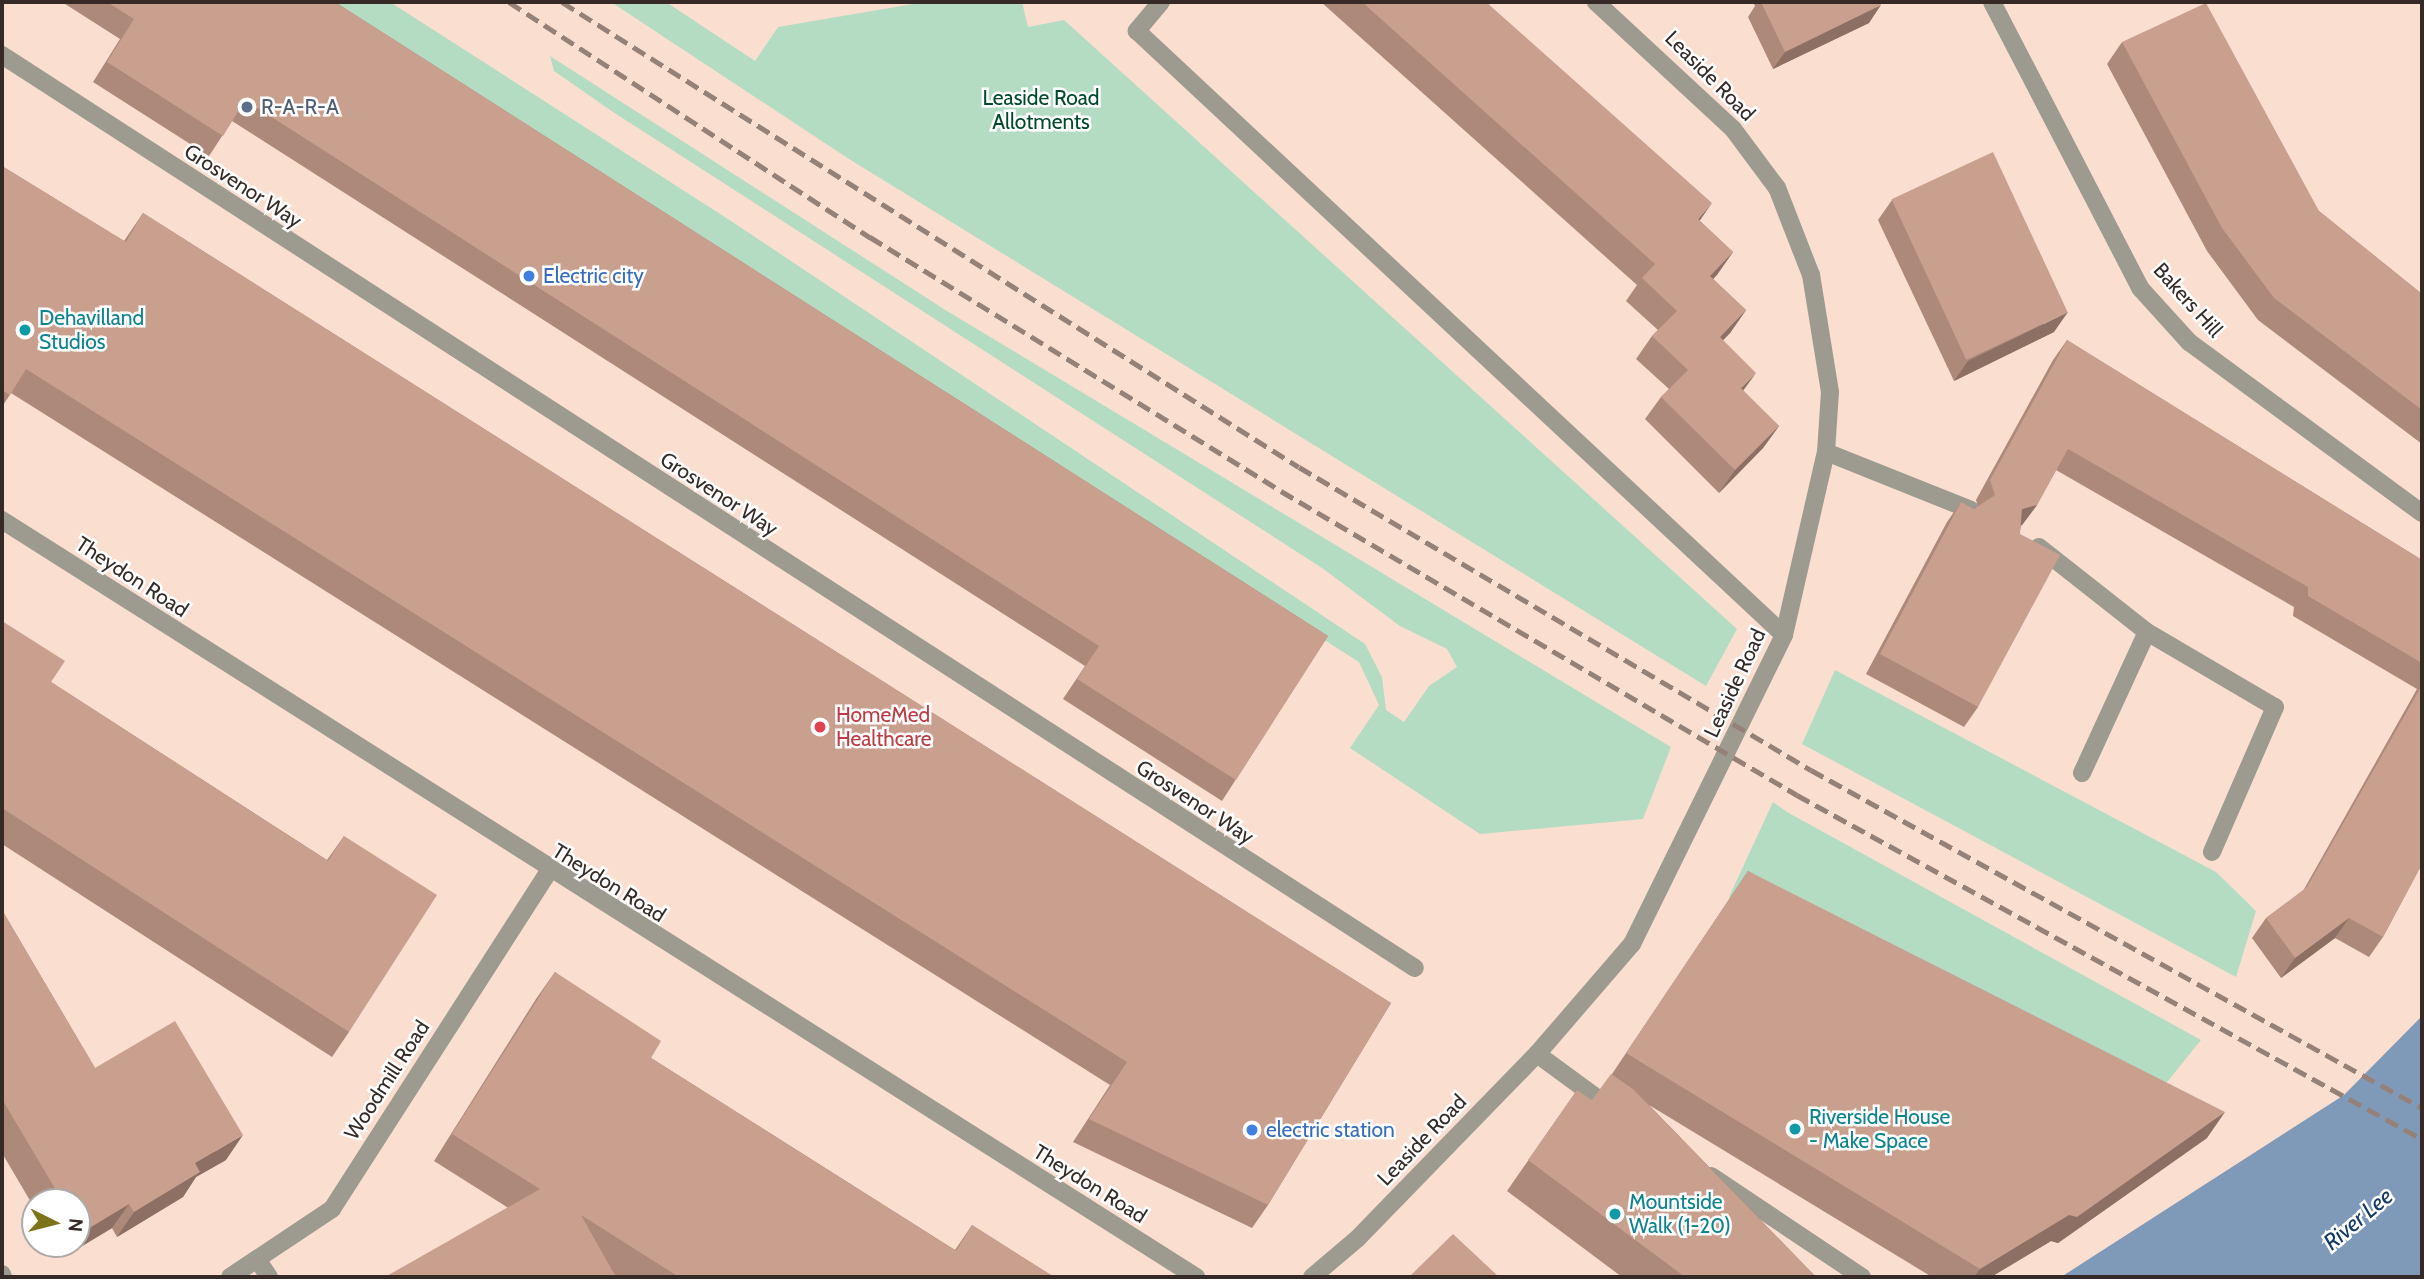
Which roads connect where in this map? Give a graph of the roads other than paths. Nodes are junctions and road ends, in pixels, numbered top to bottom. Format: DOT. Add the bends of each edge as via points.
graph roads {
  1 [pos="1161,2"];
  2 [pos="1596,2"];
  3 [pos="1992,2"];
  4 [pos="2,55"];
  5 [pos="1826,452"];
  6 [pos="1971,510"];
  7 [pos="2422,513"];
  8 [pos="2,520"];
  9 [pos="2017,535"];
  10 [pos="2147,632"];
  11 [pos="1784,635"];
  12 [pos="2082,773"];
  13 [pos="2212,852"];
  14 [pos="548,872"];
  15 [pos="1415,968"];
  16 [pos="1537,1054"];
  17 [pos="1634,1124"];
  18 [pos="1691,1162"];
  19 [pos="264,1270"];
  20 [pos="230,1277"];
  21 [pos="1196,1277"];
  22 [pos="1312,1277"];
  23 [pos="1862,1277"];
  1 -- 11 [label="street" via="1137,31"];
  2 -- 5 [label="street, Leaside Road" via="1733,129 1777,188 1811,275 1830,392"];
  3 -- 7 [label="street, Bakers Hill" via="2141,289 2189,342"];
  4 -- 15 [label="street, Grosvenor Way"];
  5 -- 6 [label="street"];
  5 -- 11 [label="street, Leaside Road"];
  8 -- 14 [label="street, Theydon Road"];
  9 -- 10 [label="street"];
  10 -- 12 [label="street"];
  10 -- 13 [label="street" via="2275,707"];
  11 -- 16 [label="street, Leaside Road" via="1632,944"];
  14 -- 19 [label="street, Woodmill Road" via="332,1209"];
  14 -- 21 [label="street, Theydon Road"];
  16 -- 17 [label="street"];
  16 -- 22 [label="street, Leaside Road" via="1357,1239"];
  18 -- 23 [label="street"];
  19 -- 20 [label="street, Woodmill Road"];
}
